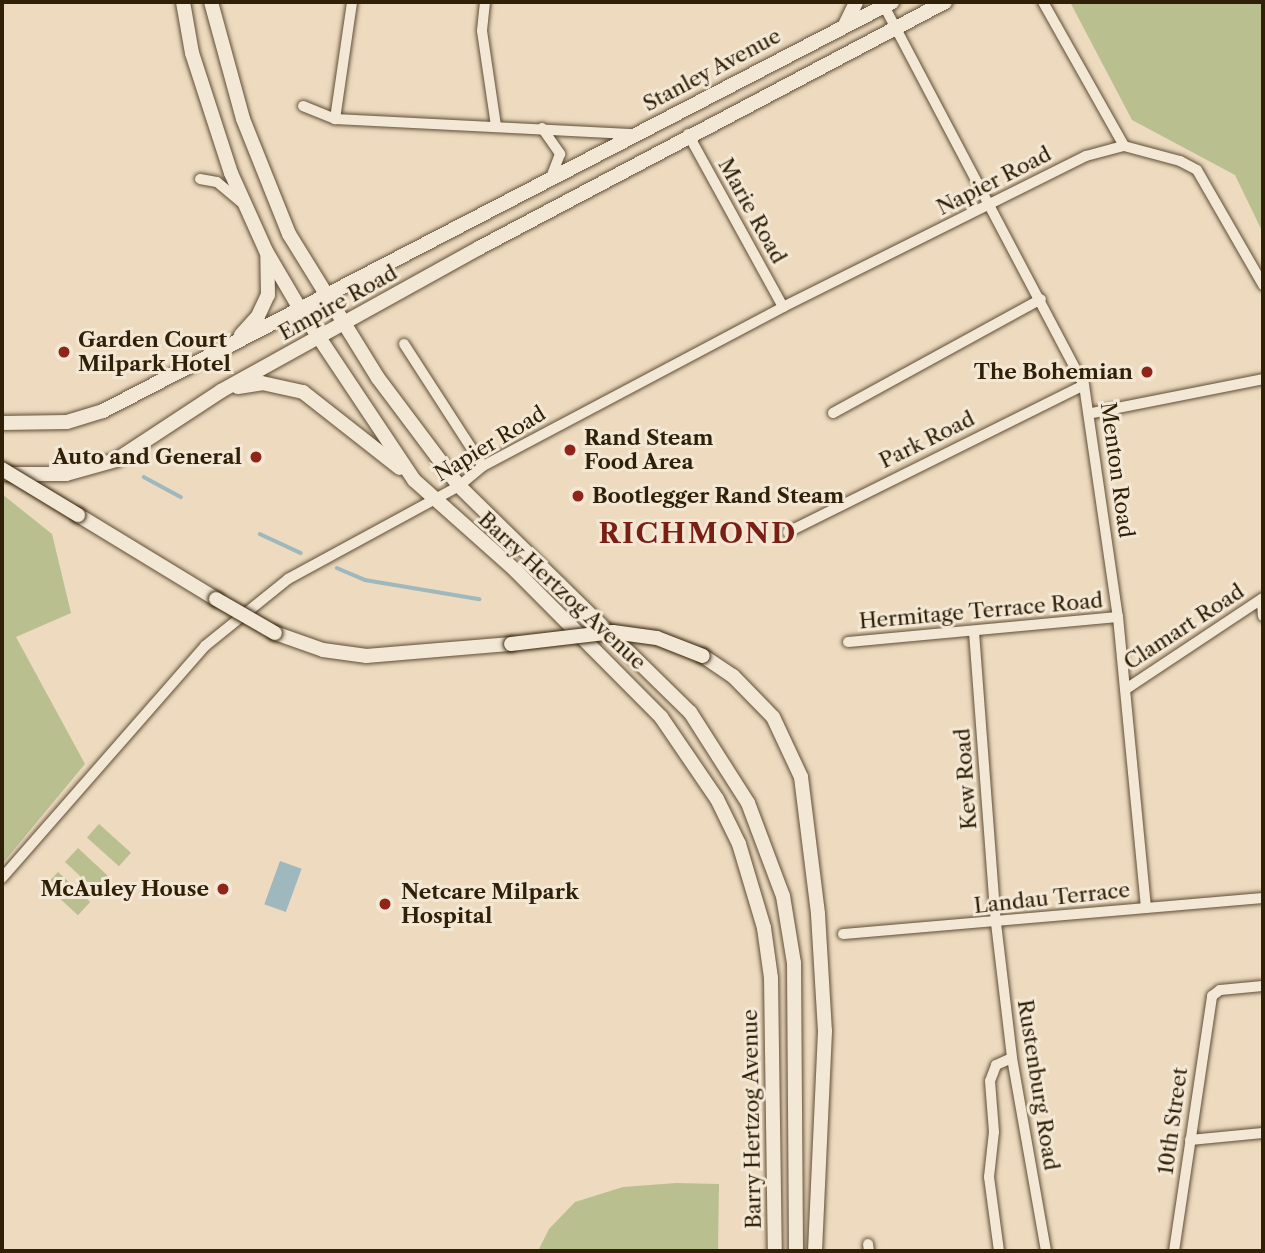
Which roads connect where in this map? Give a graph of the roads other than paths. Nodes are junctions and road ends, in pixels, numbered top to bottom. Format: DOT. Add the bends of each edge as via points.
graph roads {
  1 [pos="183,2"];
  2 [pos="211,2"];
  3 [pos="352,2"];
  4 [pos="485,2"];
  5 [pos="856,2"];
  6 [pos="945,2"];
  7 [pos="1043,2"];
  8 [pos="886,3"];
  9 [pos="845,25"];
  10 [pos="895,27"];
  11 [pos="303,106"];
  12 [pos="335,119"];
  13 [pos="496,126"];
  14 [pos="542,128"];
  15 [pos="635,134"];
  16 [pos="688,134"];
  17 [pos="1124,146"];
  18 [pos="200,179"];
  19 [pos="548,180"];
  20 [pos="244,204"];
  21 [pos="992,205"];
  22 [pos="267,251"];
  23 [pos="1263,285"];
  24 [pos="326,295"];
  25 [pos="1041,299"];
  26 [pos="783,307"];
  27 [pos="300,309"];
  28 [pos="345,324"];
  29 [pos="320,338"];
  30 [pos="233,344"];
  31 [pos="404,344"];
  32 [pos="1263,379"];
  33 [pos="1084,385"];
  34 [pos="221,391"];
  35 [pos="1091,413"];
  36 [pos="833,414"];
  37 [pos="2,423"];
  38 [pos="483,466"];
  39 [pos="2,471"];
  40 [pos="414,480"];
  41 [pos="459,486"];
  42 [pos="433,500"];
  43 [pos="788,532"];
  44 [pos="1263,598"];
  45 [pos="1263,616"];
  46 [pos="1118,617"];
  47 [pos="974,632"];
  48 [pos="848,642"];
  49 [pos="1126,689"];
  50 [pos="2,878"];
  51 [pos="1263,898"];
  52 [pos="1146,908"];
  53 [pos="996,923"];
  54 [pos="844,934"];
  55 [pos="1263,986"];
  56 [pos="1012,1058"];
  57 [pos="1263,1133"];
  58 [pos="1190,1140"];
  59 [pos="775,1251"];
  60 [pos="796,1251"];
  61 [pos="815,1251"];
  62 [pos="999,1251"];
  63 [pos="1046,1251"];
  64 [pos="1174,1251"];
  1 -- 20 [label="main road, Barry Hertzog Avenue" via="192,53"];
  2 -- 24 [label="main road, Barry Hertzog Avenue" via="259,164 289,234"];
  3 -- 12 [label="street"];
  4 -- 13 [label="street" via="482,31"];
  5 -- 9 [label="main road"];
  6 -- 10 [label="main road"];
  7 -- 17 [label="street"];
  8 -- 9 [label="main road, Stanley Avenue"];
  8 -- 10 [label="street, Menton Road"];
  9 -- 15 [label="main road, Stanley Avenue"];
  10 -- 16 [label="main road"];
  10 -- 21 [label="street, Menton Road"];
  11 -- 12 [label="street, Stanley Avenue"];
  12 -- 13 [label="street, Stanley Avenue"];
  13 -- 14 [label="street, Stanley Avenue"];
  14 -- 15 [label="street, Stanley Avenue"];
  14 -- 19 [label="street" via="560,154 559,166"];
  15 -- 19 [label="main road, Empire Road"];
  16 -- 26 [label="street, Marie Road"];
  16 -- 28 [label="main road, Empire Road"];
  17 -- 21 [label="street, Napier Road" via="1086,156"];
  17 -- 23 [label="street" via="1197,170"];
  18 -- 20 [label="street" via="217,182"];
  19 -- 24 [label="main road, Empire Road"];
  20 -- 22 [label="main road, Barry Hertzog Avenue"];
  21 -- 25 [label="street, Menton Road"];
  21 -- 26 [label="street, Napier Road"];
  22 -- 27 [label="main road, Barry Hertzog Avenue"];
  22 -- 30 [label="main road" via="268,295 258,316"];
  24 -- 27 [label="main road, Empire Road"];
  24 -- 28 [label="main road, Barry Hertzog Avenue"];
  25 -- 33 [label="street, Menton Road"];
  25 -- 36 [label="street"];
  26 -- 38 [label="street, Napier Road"];
  27 -- 29 [label="main road, Barry Hertzog Avenue"];
  27 -- 30 [label="main road, Empire Road"];
  28 -- 29 [label="main road, Empire Road"];
  28 -- 41 [label="main road, Barry Hertzog Avenue" via="402,413"];
  29 -- 34 [label="main road, Empire Road"];
  29 -- 40 [label="main road, Barry Hertzog Avenue"];
  30 -- 37 [label="main road, Empire Road" via="83,419"];
  31 -- 38 [label="street"];
  32 -- 35 [label="street"];
  33 -- 35 [label="street, Menton Road"];
  33 -- 43 [label="street, Park Road"];
  34 -- 39 [label="main road, Empire Road" via="134,451 98,468 66,474"];
  34 -- 40 [label="main road" via="262,383 303,393 342,418"];
  35 -- 46 [label="street, Menton Road"];
  38 -- 41 [label="street, Napier Road"];
  39 -- 61 [label="main road, bridge" via="275,633 323,649 368,656 613,632 657,638 703,656 733,676 774,717 801,778 818,914 825,1031"];
  40 -- 42 [label="main road, Barry Hertzog Avenue"];
  41 -- 42 [label="street, Napier Road"];
  41 -- 60 [label="main road, Barry Hertzog Avenue" via="690,712 732,774 768,847 789,925 796,987"];
  42 -- 50 [label="street, Napier Road" via="288,579 234,620 205,646"];
  42 -- 59 [label="main road, Barry Hertzog Avenue" via="516,571 661,717 717,799 739,844 764,928 771,978"];
  44 -- 45 [label="street"];
  44 -- 49 [label="street, Clamart Road"];
  46 -- 47 [label="street, Hermitage Terrace Road"];
  46 -- 49 [label="street, Menton Road"];
  47 -- 48 [label="street, Hermitage Terrace Road"];
  47 -- 53 [label="street, Kew Road"];
  49 -- 52 [label="street, Menton Road"];
  51 -- 52 [label="street, Landau Terrace"];
  52 -- 53 [label="street, Landau Terrace"];
  53 -- 54 [label="street, Landau Terrace"];
  53 -- 56 [label="street, Rustenburg Road"];
  55 -- 58 [label="street, 10th Street" via="1220,990 1212,996"];
  56 -- 62 [label="street" via="996,1065 990,1081 994,1145 989,1181"];
  56 -- 63 [label="street, Rustenburg Road"];
  57 -- 58 [label="street"];
  58 -- 64 [label="street, 10th Street"];
}
